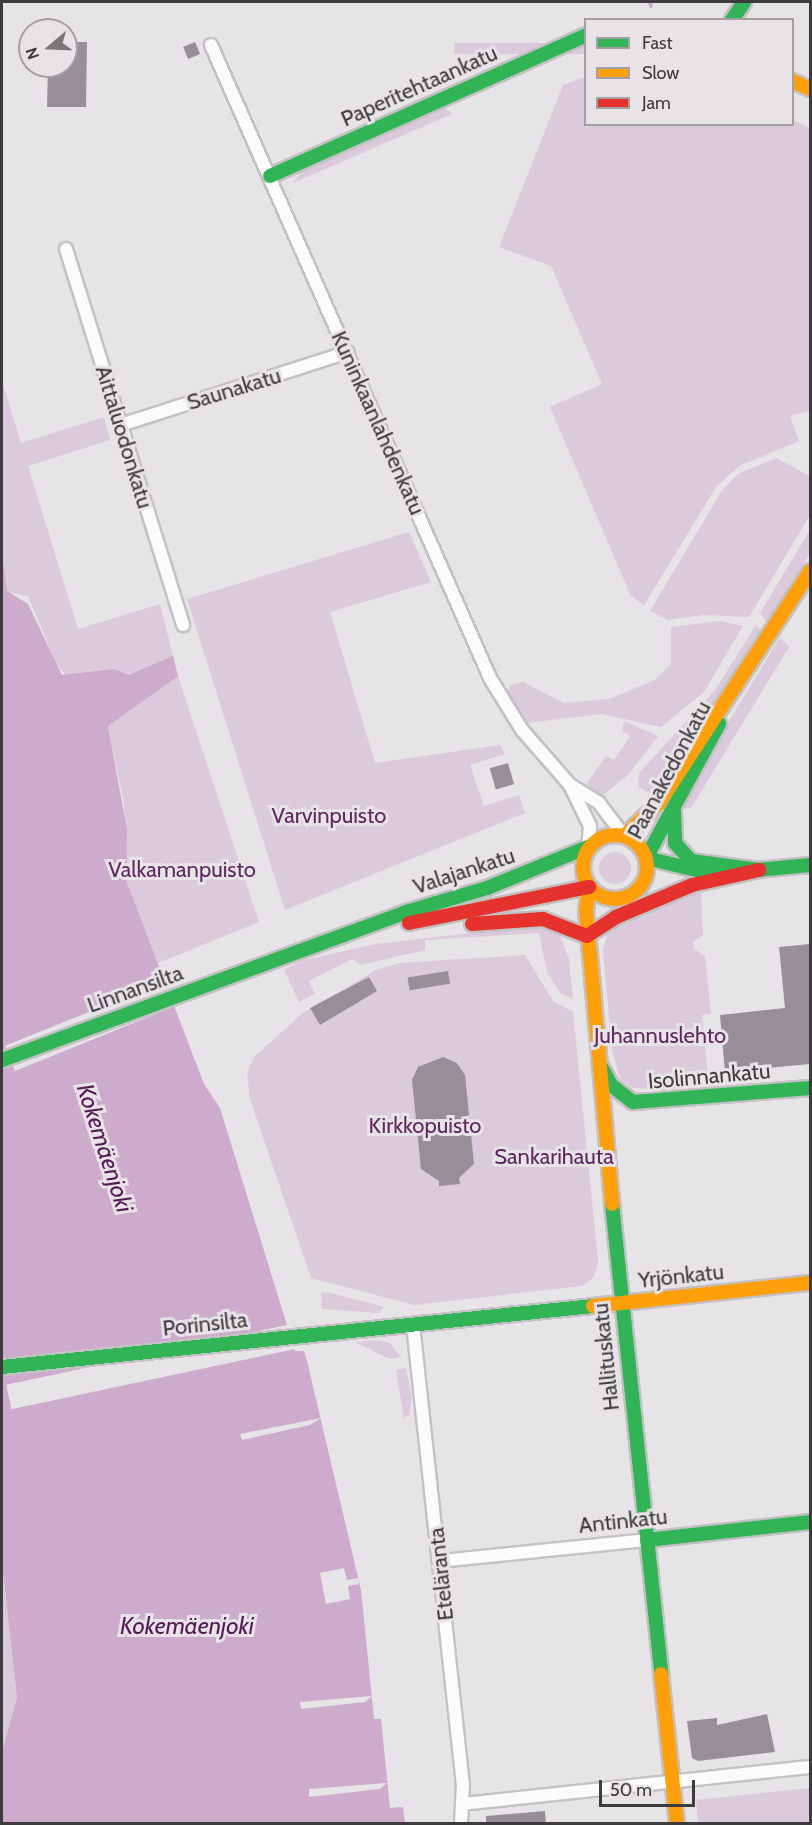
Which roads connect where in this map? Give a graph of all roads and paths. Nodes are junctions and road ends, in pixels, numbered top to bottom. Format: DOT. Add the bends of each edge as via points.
graph roads {
  1 [pos="744,2"];
  2 [pos="733,18"];
  3 [pos="584,35"];
  4 [pos="211,45"];
  5 [pos="794,82"];
  6 [pos="810,89"];
  7 [pos="270,176"];
  8 [pos="66,249"];
  9 [pos="348,352"];
  10 [pos="121,425"];
  11 [pos="810,571"];
  12 [pos="183,625"];
  13 [pos="729,701"];
  14 [pos="570,785"];
  15 [pos="674,811"];
  16 [pos="624,836"];
  17 [pos="588,847"];
  18 [pos="646,858"];
  19 [pos="810,865"];
  20 [pos="759,870"];
  21 [pos="589,887"];
  22 [pos="353,934"];
  23 [pos="587,936"];
  24 [pos="283,958"];
  25 [pos="597,1059"];
  26 [pos="2,1060"];
  27 [pos="810,1088"];
  28 [pos="810,1283"];
  29 [pos="622,1303"];
  30 [pos="413,1325"];
  31 [pos="2,1367"];
  32 [pos="810,1522"];
  33 [pos="647,1540"];
  34 [pos="440,1561"];
  35 [pos="810,1767"];
  36 [pos="673,1783"];
  37 [pos="462,1804"];
  38 [pos="461,1824"];
  39 [pos="677,1824"];
  1 -- 2 [label="main road"];
  3 -- 7 [label="main road, Paperitehtaankatu"];
  4 -- 7 [label="street, Kuninkaanlahdenkatu"];
  5 -- 6 [label="main road"];
  7 -- 9 [label="street, Kuninkaanlahdenkatu"];
  8 -- 10 [label="street, Aittaluodonkatu"];
  9 -- 10 [label="street, Saunakatu"];
  9 -- 14 [label="street, Kuninkaanlahdenkatu" via="490,678 522,730"];
  10 -- 12 [label="street, Aittaluodonkatu"];
  11 -- 13 [label="main road, Paanakedonkatu"];
  13 -- 15 [label="main road, Paanakedonkatu"];
  13 -- 16 [label="main road, Paanakedonkatu" via="695,741 659,803"];
  14 -- 16 [label="street, Kuninkaanlahdenkatu" via="598,803"];
  14 -- 17 [label="street, Kuninkaanlahdenkatu" via="590,826"];
  15 -- 18 [label="main road, Paanakedonkatu"];
  15 -- 20 [label="main road" via="675,843 691,861"];
  16 -- 17 [label="main road" via="603,837"];
  16 -- 18 [label="main road" via="638,845"];
  17 -- 21 [label="main road" via="583,867"];
  17 -- 22 [label="main road, Valajankatu" via="513,879"];
  18 -- 20 [label="main road" via="703,875"];
  18 -- 21 [label="main road" via="646,877 631,895 605,898"];
  19 -- 20 [label="main road"];
  20 -- 23 [label="main road" via="692,885 616,917"];
  21 -- 22 [label="main road, Valajankatu"];
  21 -- 23 [label="main road, Hallituskatu"];
  22 -- 23 [label="main road" via="534,919 559,922"];
  22 -- 24 [label="main road, Valajankatu"];
  23 -- 25 [label="main road, Hallituskatu"];
  24 -- 26 [label="main road, Linnansilta"];
  25 -- 27 [label="main road, Isolinnankatu" via="610,1085 633,1102"];
  25 -- 29 [label="main road, Hallituskatu"];
  28 -- 29 [label="main road, Yrjönkatu"];
  29 -- 30 [label="main road, Yrjönkatu"];
  29 -- 33 [label="main road, Hallituskatu"];
  30 -- 31 [label="main road, Porinsilta"];
  30 -- 34 [label="street, Eteläranta"];
  32 -- 33 [label="main road, Antinkatu"];
  33 -- 34 [label="street, Antinkatu"];
  33 -- 36 [label="main road, Hallituskatu"];
  34 -- 37 [label="street, Eteläranta"];
  35 -- 36 [label="street"];
  36 -- 37 [label="street"];
  36 -- 39 [label="main road, Hallituskatu"];
  37 -- 38 [label="street, Eteläranta"];
}
